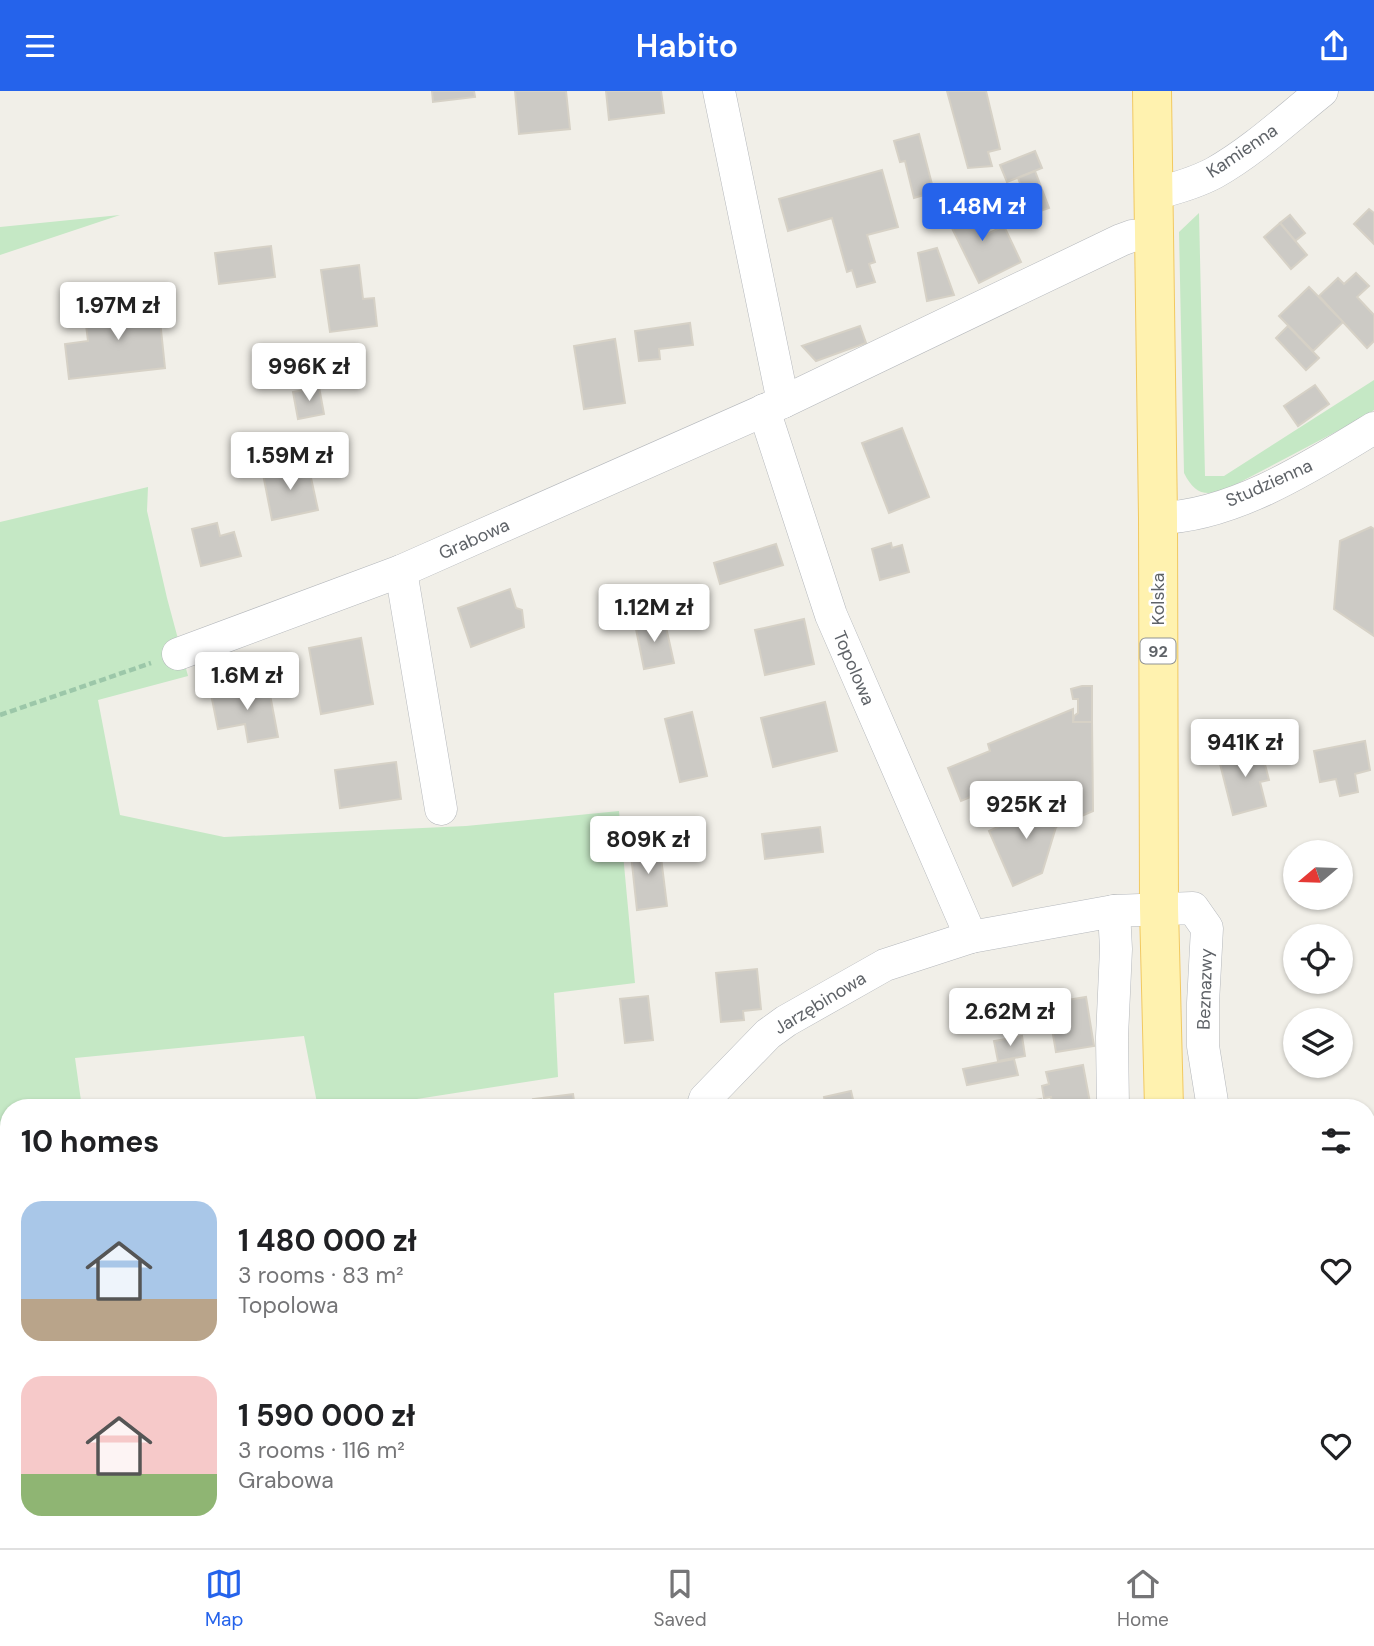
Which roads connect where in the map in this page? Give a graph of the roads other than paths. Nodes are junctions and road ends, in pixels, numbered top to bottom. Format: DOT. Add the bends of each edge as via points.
graph roads {
  1 [pos="719,91"];
  2 [pos="1152,91"];
  3 [pos="1322,91"];
  4 [pos="1153,194"];
  5 [pos="1152,235"];
  6 [pos="774,406"];
  7 [pos="1374,428"];
  8 [pos="1157,518"];
  9 [pos="401,571"];
  10 [pos="178,654"];
  11 [pos="441,810"];
  12 [pos="1159,908"];
  13 [pos="1114,911"];
  14 [pos="971,937"];
  15 [pos="705,1099"];
  16 [pos="1113,1099"];
  17 [pos="1164,1099"];
  18 [pos="1212,1099"];
  1 -- 6 [label="street, Topolowa"];
  2 -- 4 [label="main road, Kolska / 92"];
  3 -- 4 [label="street, Kamienna" via="1213,173"];
  4 -- 5 [label="main road, Kolska / 92"];
  5 -- 6 [label="street" via="1121,240"];
  5 -- 8 [label="main road, Kolska / 92"];
  6 -- 9 [label="street, Grabowa"];
  6 -- 14 [label="street, Topolowa" via="831,615"];
  7 -- 8 [label="street, Studzienna" via="1255,492 1198,513"];
  8 -- 12 [label="main road, Kolska / 92"];
  9 -- 10 [label="street, Grabowa"];
  9 -- 11 [label="street"];
  12 -- 13 [label="street"];
  12 -- 17 [label="main road, Kolska / 92"];
  12 -- 18 [label="street, Beznazwy" via="1193,908 1207,928 1203,1046"];
  13 -- 14 [label="street"];
  13 -- 16 [label="street"];
  14 -- 15 [label="street, Jarzębinowa" via="885,965 786,1021"];
}
